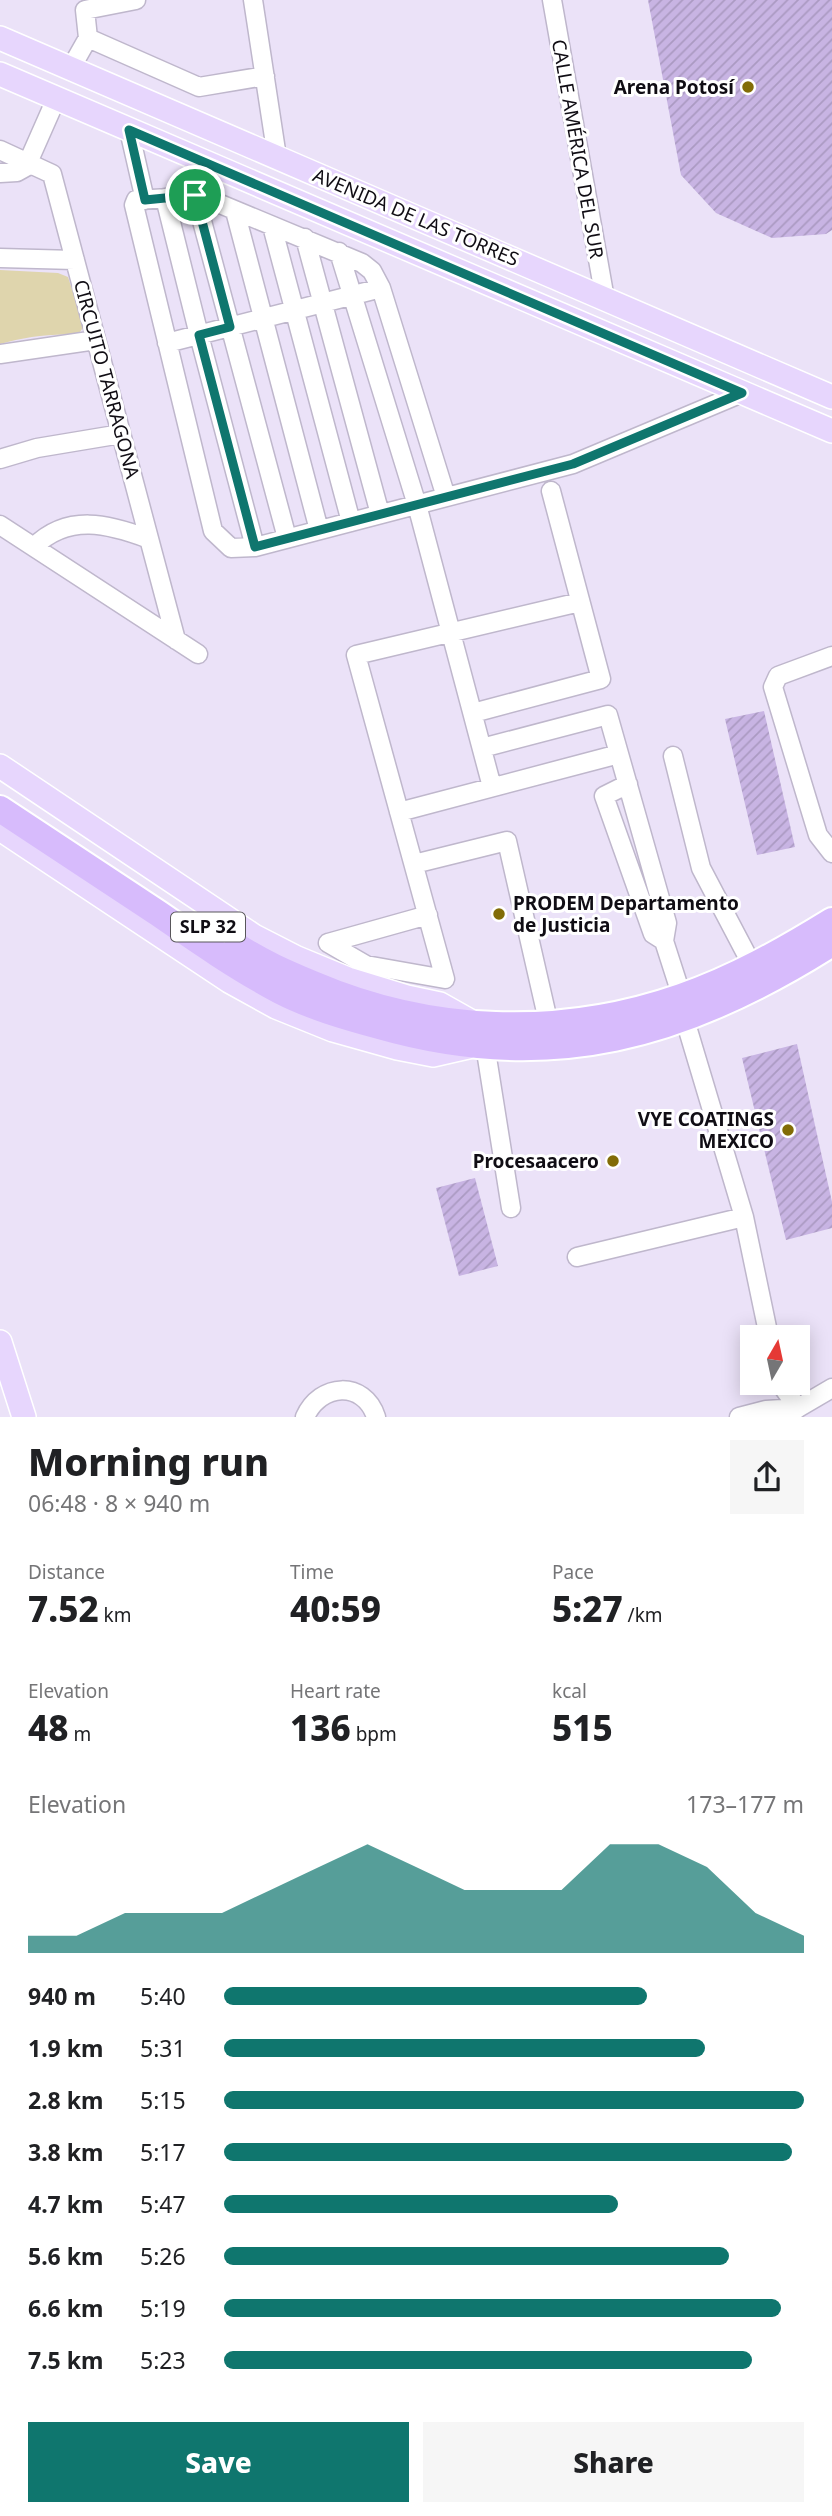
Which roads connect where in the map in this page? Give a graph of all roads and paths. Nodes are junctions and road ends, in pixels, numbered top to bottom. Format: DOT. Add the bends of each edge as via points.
graph roads {
  1 [pos="136,0"];
  2 [pos="253,0"];
  3 [pos="552,0"];
  4 [pos="0,38"];
  5 [pos="88,38"];
  6 [pos="71,68"];
  7 [pos="0,74"];
  8 [pos="265,76"];
  9 [pos="57,99"];
  10 [pos="129,130"];
  11 [pos="0,150"];
  12 [pos="278,158"];
  13 [pos="29,163"];
  14 [pos="0,173"];
  15 [pos="195,195"];
  16 [pos="165,198"];
  17 [pos="145,200"];
  18 [pos="235,211"];
  19 [pos="272,226"];
  20 [pos="305,238"];
  21 [pos="339,252"];
  22 [pos="0,258"];
  23 [pos="75,260"];
  24 [pos="381,288"];
  25 [pos="352,296"];
  26 [pos="605,299"];
  27 [pos="324,304"];
  28 [pos="295,311"];
  29 [pos="263,319"];
  30 [pos="230,327"];
  31 [pos="199,335"];
  32 [pos="96,340"];
  33 [pos="167,343"];
  34 [pos="0,354"];
  35 [pos="742,393"];
  36 [pos="832,397"];
  37 [pos="832,431"];
  38 [pos="121,434"];
  39 [pos="0,459"];
  40 [pos="551,491"];
  41 [pos="446,498"];
  42 [pos="417,505"];
  43 [pos="380,514"];
  44 [pos="351,522"];
  45 [pos="0,524"];
  46 [pos="318,530"];
  47 [pos="287,538"];
  48 [pos="149,539"];
  49 [pos="34,547"];
  50 [pos="255,547"];
  51 [pos="580,602"];
  52 [pos="451,632"];
  53 [pos="176,640"];
  54 [pos="198,654"];
  55 [pos="832,656"];
  56 [pos="472,713"];
  57 [pos="482,748"];
  58 [pos="619,754"];
  59 [pos="673,755"];
  60 [pos="0,766"];
  61 [pos="628,784"];
  62 [pos="492,787"];
  63 [pos="0,788"];
  64 [pos="0,808"];
  65 [pos="399,812"];
  66 [pos="0,829"];
  67 [pos="0,850"];
  68 [pos="832,853"];
  69 [pos="43,858"];
  70 [pos="414,864"];
  71 [pos="428,915"];
  72 [pos="832,921"];
  73 [pos="664,941"];
  74 [pos="832,943"];
  75 [pos="752,965"];
  76 [pos="683,1008"];
  77 [pos="550,1025"];
  78 [pos="437,1030"];
  79 [pos="480,1039"];
  80 [pos="511,1208"];
  81 [pos="744,1217"];
  82 [pos="577,1257"];
  83 [pos="766,1325"];
  84 [pos="0,1342"];
  85 [pos="832,1388"];
  86 [pos="784,1395"];
  87 [pos="792,1413"];
  88 [pos="24,1417"];
  89 [pos="305,1417"];
  90 [pos="376,1417"];
  91 [pos="740,1417"];
  1 -- 5 [label="street" via="85,10"];
  2 -- 8 [label="street"];
  3 -- 26 [label="street, CALLE AMÉRICA DEL SUR"];
  4 -- 6 [label="main road, AVENIDA DE LAS TORRES"];
  5 -- 6 [label="street"];
  5 -- 8 [label="street" via="199,87"];
  6 -- 9 [label="main road"];
  6 -- 12 [label="main road, AVENIDA DE LAS TORRES"];
  7 -- 9 [label="main road, AVENIDA DE LAS TORRES"];
  8 -- 12 [label="street"];
  9 -- 10 [label="main road, AVENIDA DE LAS TORRES"];
  9 -- 13 [label="street"];
  10 -- 17 [label="street"];
  10 -- 35 [label="main road, AVENIDA DE LAS TORRES"];
  11 -- 13 [label="street, CIRCUITO TARRAGONA"];
  12 -- 26 [label="main road, AVENIDA DE LAS TORRES"];
  13 -- 14 [label="street" via="23,170"];
  13 -- 23 [label="street, CIRCUITO TARRAGONA" via="52,174"];
  15 -- 16 [label="street"];
  15 -- 18 [label="street"];
  15 -- 30 [label="street"];
  16 -- 17 [label="street"];
  16 -- 31 [label="street"];
  17 -- 33 [label="street" via="136,200 134,205"];
  18 -- 19 [label="street"];
  18 -- 29 [label="street"];
  19 -- 20 [label="street"];
  19 -- 28 [label="street"];
  20 -- 21 [label="street"];
  20 -- 27 [label="street"];
  21 -- 24 [label="street" via="372,271"];
  21 -- 25 [label="street"];
  22 -- 23 [label="street"];
  23 -- 32 [label="street, CIRCUITO TARRAGONA"];
  24 -- 25 [label="street"];
  24 -- 41 [label="street"];
  25 -- 27 [label="street"];
  25 -- 42 [label="street"];
  26 -- 36 [label="main road, AVENIDA DE LAS TORRES"];
  27 -- 28 [label="street"];
  27 -- 43 [label="street"];
  28 -- 29 [label="street"];
  28 -- 44 [label="street"];
  29 -- 30 [label="street"];
  29 -- 46 [label="street"];
  30 -- 31 [label="street"];
  30 -- 47 [label="street"];
  31 -- 33 [label="street"];
  31 -- 50 [label="street"];
  32 -- 34 [label="street"];
  32 -- 38 [label="street, CIRCUITO TARRAGONA"];
  33 -- 50 [label="street" via="212,531 231,548"];
  35 -- 37 [label="main road, AVENIDA DE LAS TORRES"];
  35 -- 41 [label="street" via="573,464"];
  38 -- 39 [label="street"];
  38 -- 48 [label="street, CIRCUITO TARRAGONA"];
  40 -- 51 [label="street"];
  41 -- 42 [label="street"];
  42 -- 43 [label="street"];
  42 -- 52 [label="street"];
  43 -- 44 [label="street"];
  44 -- 46 [label="street"];
  45 -- 49 [label="street"];
  46 -- 47 [label="street"];
  47 -- 50 [label="street"];
  48 -- 49 [label="street" via="84,524 47,534"];
  48 -- 53 [label="street, CIRCUITO TARRAGONA"];
  49 -- 53 [label="street"];
  51 -- 52 [label="street"];
  51 -- 56 [label="street" via="601,679"];
  52 -- 56 [label="street"];
  52 -- 65 [label="street" via="356,655"];
  53 -- 54 [label="street"];
  55 -- 68 [label="street" via="778,676 774,687 818,835"];
  56 -- 57 [label="street"];
  57 -- 58 [label="street" via="608,715"];
  57 -- 62 [label="street"];
  58 -- 61 [label="street"];
  58 -- 62 [label="street"];
  59 -- 75 [label="street" via="701,868"];
  60 -- 79 [label="main road" via="254,936 348,979 440,1004"];
  61 -- 73 [label="street" via="667,923"];
  61 -- 73 [label="street" via="604,796 653,934"];
  62 -- 65 [label="street"];
  63 -- 78 [label="highway, SLP 32" via="245,951 343,997 404,1014"];
  64 -- 78 [label="highway, SLP 32" via="237,967 282,992 338,1015 400,1032"];
  65 -- 70 [label="street"];
  66 -- 69 [label="main road"];
  67 -- 69 [label="main road"];
  69 -- 79 [label="main road" via="276,1007 333,1030 433,1055"];
  70 -- 71 [label="street"];
  70 -- 77 [label="street" via="507,841"];
  71 -- 71 [label="street" via="445,979 366,965 328,943"];
  72 -- 75 [label="highway, SLP 32"];
  73 -- 76 [label="street"];
  74 -- 76 [label="highway, SLP 32" via="741,995"];
  75 -- 76 [label="highway, SLP 32"];
  76 -- 77 [label="highway, SLP 32"];
  76 -- 79 [label="highway, SLP 32" via="603,1041 549,1047"];
  76 -- 81 [label="street"];
  77 -- 79 [label="highway, SLP 32"];
  78 -- 79 [label="highway, SLP 32"];
  79 -- 80 [label="street"];
  81 -- 82 [label="street"];
  81 -- 83 [label="street"];
  84 -- 88 [label="main road"];
  85 -- 87 [label="street"];
  86 -- 87 [label="street"];
  87 -- 91 [label="street" via="766,1410"];
  89 -- 90 [label="street" via="319,1397 343,1390 359,1394"];
}
